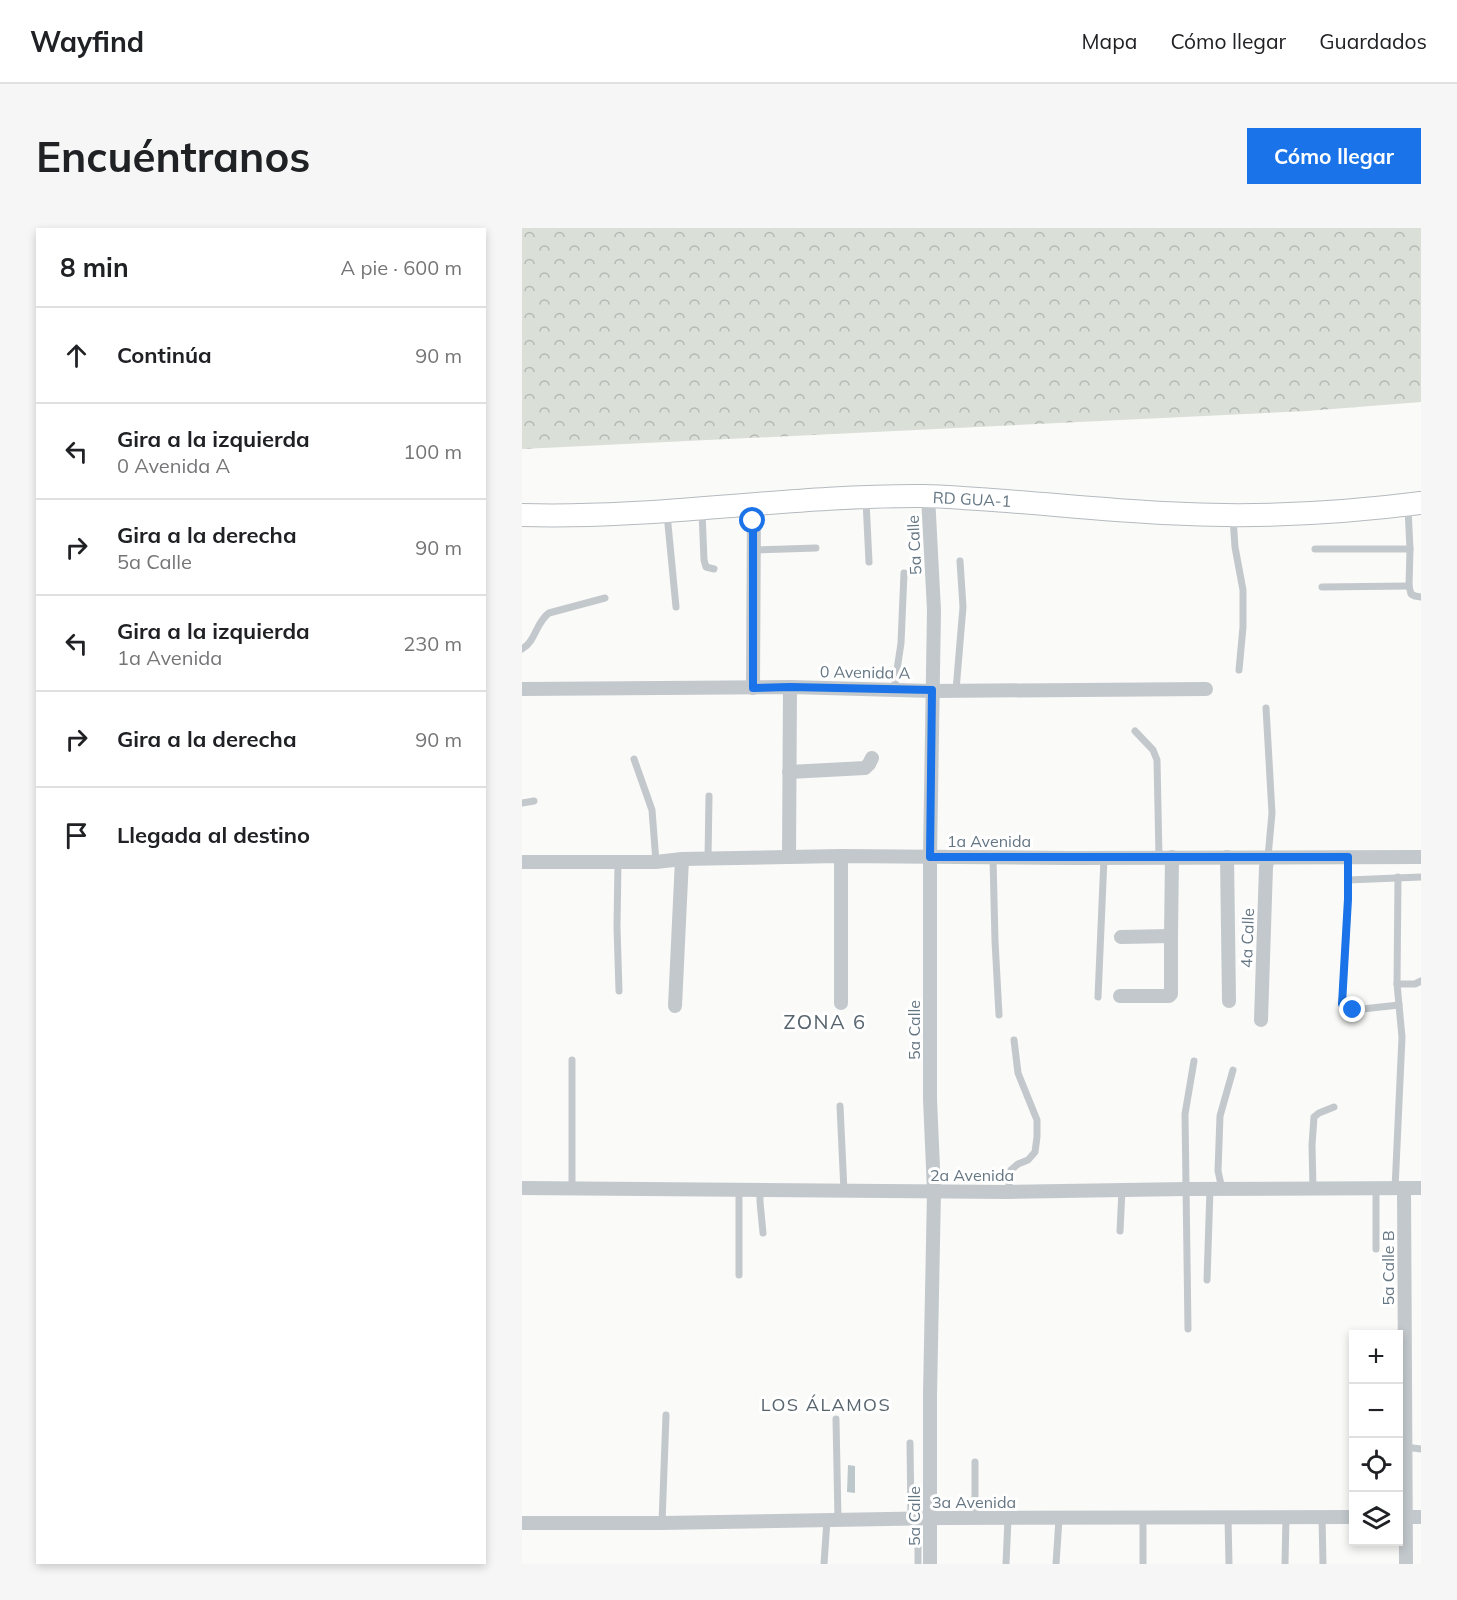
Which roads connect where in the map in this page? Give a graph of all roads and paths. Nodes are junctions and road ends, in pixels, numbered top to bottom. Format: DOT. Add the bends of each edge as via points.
graph roads {
  1 [pos="865,496"];
  2 [pos="928,496"];
  3 [pos="753,504"];
  4 [pos="1414,504"];
  5 [pos="702,509"];
  6 [pos="667,511"];
  7 [pos="522,515"];
  8 [pos="1233,515"];
  9 [pos="816,548"];
  10 [pos="1315,549"];
  11 [pos="1410,549"];
  12 [pos="753,550"];
  13 [pos="960,561"];
  14 [pos="869,562"];
  15 [pos="714,569"];
  16 [pos="904,573"];
  17 [pos="1409,586"];
  18 [pos="1322,587"];
  19 [pos="1421,597"];
  20 [pos="605,598"];
  21 [pos="676,607"];
  22 [pos="522,649"];
  23 [pos="1239,670"];
  24 [pos="790,687"];
  25 [pos="753,688"];
  26 [pos="1206,688"];
  27 [pos="522,689"];
  28 [pos="894,690"];
  29 [pos="932,690"];
  30 [pos="956,690"];
  31 [pos="1266,708"];
  32 [pos="1135,731"];
  33 [pos="872,758"];
  34 [pos="633,759"];
  35 [pos="789,772"];
  36 [pos="709,796"];
  37 [pos="534,801"];
  38 [pos="522,803"];
  39 [pos="841,856"];
  40 [pos="789,857"];
  41 [pos="930,857"];
  42 [pos="1166,857"];
  43 [pos="1227,857"];
  44 [pos="1268,857"];
  45 [pos="1348,857"];
  46 [pos="1421,857"];
  47 [pos="993,858"];
  48 [pos="1104,858"];
  49 [pos="682,859"];
  50 [pos="708,859"];
  51 [pos="618,861"];
  52 [pos="656,861"];
  53 [pos="522,862"];
  54 [pos="1398,877"];
  55 [pos="1421,877"];
  56 [pos="1348,880"];
  57 [pos="1170,936"];
  58 [pos="1121,937"];
  59 [pos="1421,981"];
  60 [pos="1397,984"];
  61 [pos="619,991"];
  62 [pos="1120,996"];
  63 [pos="1098,997"];
  64 [pos="1229,1001"];
  65 [pos="840,1003"];
  66 [pos="1399,1005"];
  67 [pos="675,1006"];
  68 [pos="999,1015"];
  69 [pos="1261,1020"];
  70 [pos="1014,1040"];
  71 [pos="572,1060"];
  72 [pos="1194,1061"];
  73 [pos="1233,1070"];
  74 [pos="840,1106"];
  75 [pos="1334,1107"];
  76 [pos="522,1188"];
  77 [pos="572,1188"];
  78 [pos="1421,1188"];
  79 [pos="739,1189"];
  80 [pos="1186,1189"];
  81 [pos="1216,1189"];
  82 [pos="1313,1189"];
  83 [pos="1376,1189"];
  84 [pos="1400,1189"];
  85 [pos="760,1190"];
  86 [pos="1122,1190"];
  87 [pos="844,1191"];
  88 [pos="934,1191"];
  89 [pos="1008,1192"];
  90 [pos="1119,1231"];
  91 [pos="763,1233"];
  92 [pos="1376,1249"];
  93 [pos="739,1275"];
  94 [pos="1207,1280"];
  95 [pos="1188,1329"];
  96 [pos="666,1415"];
  97 [pos="836,1419"];
  98 [pos="910,1443"];
  99 [pos="1405,1447"];
  100 [pos="1421,1449"];
  101 [pos="975,1462"];
  102 [pos="1403,1494"];
  103 [pos="1286,1517"];
  104 [pos="1322,1517"];
  105 [pos="1349,1517"];
  106 [pos="1403,1517"];
  107 [pos="1421,1517"];
  108 [pos="1143,1518"];
  109 [pos="1228,1518"];
  110 [pos="919,1519"];
  111 [pos="975,1519"];
  112 [pos="1008,1519"];
  113 [pos="1059,1519"];
  114 [pos="832,1520"];
  115 [pos="522,1523"];
  116 [pos="662,1523"];
  117 [pos="1403,1529"];
  118 [pos="824,1564"];
  119 [pos="918,1564"];
  120 [pos="930,1564"];
  121 [pos="1006,1564"];
  122 [pos="1056,1564"];
  123 [pos="1143,1564"];
  124 [pos="1229,1564"];
  125 [pos="1285,1564"];
  126 [pos="1323,1564"];
  127 [pos="1406,1564"];
  1 -- 2 [label="main road, RD GUA-1"];
  1 -- 3 [label="main road, RD GUA-1"];
  1 -- 14 [label="lane"];
  2 -- 8 [label="main road, RD GUA-1"];
  2 -- 29 [label="street, 5a Calle" via="934,610"];
  3 -- 5 [label="main road, RD GUA-1"];
  3 -- 12 [label="street"];
  4 -- 8 [label="main road, RD GUA-1"];
  4 -- 11 [label="lane"];
  5 -- 6 [label="main road, RD GUA-1"];
  5 -- 15 [label="lane" via="704,560 706,567"];
  6 -- 7 [label="main road, RD GUA-1" via="602,516"];
  6 -- 21 [label="lane"];
  8 -- 23 [label="lane" via="1243,590"];
  9 -- 12 [label="lane"];
  10 -- 11 [label="lane"];
  11 -- 17 [label="lane"];
  12 -- 25 [label="street"];
  13 -- 30 [label="lane" via="963,607"];
  16 -- 28 [label="lane"];
  17 -- 18 [label="lane"];
  17 -- 19 [label="lane" via="1412,594"];
  20 -- 22 [label="lane" via="549,612 532,641"];
  24 -- 25 [label="street, 0 Avenida A"];
  24 -- 28 [label="street, 0 Avenida A"];
  24 -- 35 [label="street"];
  25 -- 27 [label="street, 0 Avenida A"];
  26 -- 30 [label="street, 0 Avenida A"];
  28 -- 29 [label="street, 0 Avenida A"];
  29 -- 30 [label="street, 0 Avenida A"];
  29 -- 41 [label="street, 5a Calle"];
  31 -- 44 [label="lane" via="1272,813"];
  32 -- 42 [label="lane" via="1157,760"];
  33 -- 35 [label="street" via="865,768"];
  34 -- 52 [label="lane" via="652,810"];
  35 -- 40 [label="street"];
  36 -- 50 [label="lane"];
  37 -- 38 [label="lane"];
  39 -- 40 [label="street, 1a Avenida"];
  39 -- 41 [label="street, 1a Avenida"];
  39 -- 65 [label="street"];
  40 -- 50 [label="street, 1a Avenida"];
  41 -- 47 [label="street, 1a Avenida"];
  41 -- 88 [label="street, 5a Calle"];
  42 -- 43 [label="street, 1a Avenida"];
  42 -- 48 [label="street, 1a Avenida"];
  42 -- 57 [label="street"];
  43 -- 44 [label="street, 1a Avenida"];
  43 -- 64 [label="street"];
  44 -- 45 [label="street, 1a Avenida"];
  44 -- 69 [label="street, 4a Calle"];
  45 -- 46 [label="street, 1a Avenida"];
  45 -- 56 [label="lane"];
  47 -- 48 [label="street, 1a Avenida"];
  47 -- 68 [label="lane"];
  48 -- 63 [label="lane"];
  49 -- 50 [label="street, 1a Avenida"];
  49 -- 52 [label="street, 1a Avenida"];
  49 -- 67 [label="street"];
  51 -- 52 [label="street, 1a Avenida"];
  51 -- 53 [label="street, 1a Avenida"];
  51 -- 61 [label="lane"];
  54 -- 55 [label="lane"];
  54 -- 56 [label="lane"];
  54 -- 60 [label="lane"];
  56 -- 66 [label="lane" via="1342,1004 1353,1010"];
  57 -- 58 [label="street"];
  57 -- 62 [label="street" via="1171,994"];
  59 -- 60 [label="lane"];
  60 -- 66 [label="lane"];
  66 -- 84 [label="lane"];
  70 -- 89 [label="lane" via="1018,1073 1037,1120 1037,1137 1035,1152 1011,1170"];
  71 -- 77 [label="lane"];
  72 -- 80 [label="lane" via="1185,1114"];
  73 -- 81 [label="lane" via="1220,1116"];
  74 -- 87 [label="lane"];
  75 -- 82 [label="lane" via="1314,1116"];
  76 -- 77 [label="street, 2a Avenida"];
  77 -- 79 [label="street, 2a Avenida"];
  78 -- 84 [label="street, 2a Avenida"];
  79 -- 85 [label="street, 2a Avenida"];
  79 -- 93 [label="lane"];
  80 -- 81 [label="street, 2a Avenida"];
  80 -- 86 [label="street, 2a Avenida"];
  80 -- 95 [label="lane"];
  81 -- 82 [label="street, 2a Avenida"];
  81 -- 94 [label="lane"];
  82 -- 83 [label="street, 2a Avenida"];
  83 -- 84 [label="street, 2a Avenida"];
  83 -- 92 [label="lane"];
  84 -- 99 [label="street, 5a Calle B"];
  85 -- 87 [label="street, 2a Avenida"];
  85 -- 91 [label="lane"];
  86 -- 89 [label="street, 2a Avenida"];
  86 -- 90 [label="lane"];
  87 -- 88 [label="street, 2a Avenida"];
  88 -- 89 [label="street, 2a Avenida"];
  88 -- 110 [label="street, 5a Calle" via="930,1395"];
  96 -- 116 [label="lane"];
  97 -- 114 [label="lane"];
  98 -- 110 [label="lane"];
  99 -- 100 [label="lane"];
  99 -- 102 [label="street, 5a Calle B"];
  101 -- 111 [label="lane"];
  103 -- 104 [label="street, 3a Avenida"];
  103 -- 109 [label="street, 3a Avenida"];
  103 -- 125 [label="lane"];
  104 -- 105 [label="street, 3a Avenida"];
  104 -- 126 [label="lane"];
  106 -- 107 [label="street"];
  108 -- 109 [label="street, 3a Avenida"];
  108 -- 113 [label="street, 3a Avenida"];
  108 -- 123 [label="lane"];
  109 -- 124 [label="lane"];
  110 -- 111 [label="street, 3a Avenida"];
  110 -- 114 [label="street, 3a Avenida"];
  110 -- 119 [label="lane"];
  110 -- 120 [label="street, 5a Calle"];
  111 -- 112 [label="street, 3a Avenida"];
  112 -- 113 [label="street, 3a Avenida"];
  112 -- 121 [label="lane"];
  113 -- 122 [label="lane"];
  114 -- 116 [label="street, 3a Avenida"];
  114 -- 118 [label="lane"];
  115 -- 116 [label="street, 3a Avenida"];
  117 -- 127 [label="street, 5a Calle B"];
}
